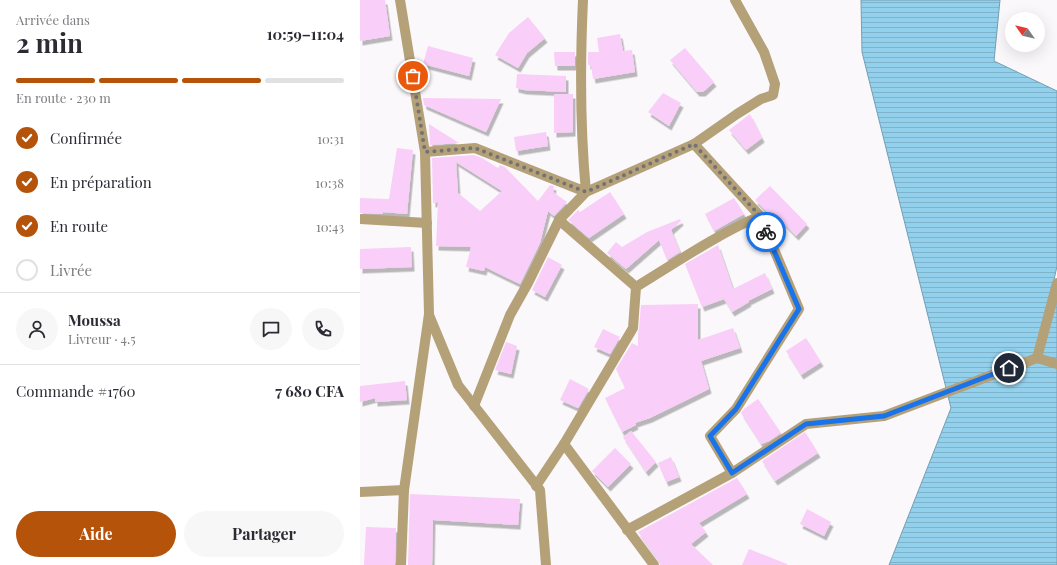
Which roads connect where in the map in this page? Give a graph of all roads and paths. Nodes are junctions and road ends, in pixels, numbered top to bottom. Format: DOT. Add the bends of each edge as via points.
graph roads {
  1 [pos="400,0"];
  2 [pos="584,0"];
  3 [pos="735,0"];
  4 [pos="694,144"];
  5 [pos="425,152"];
  6 [pos="586,192"];
  7 [pos="760,216"];
  8 [pos="360,219"];
  9 [pos="558,220"];
  10 [pos="427,223"];
  11 [pos="1057,283"];
  12 [pos="636,287"];
  13 [pos="429,314"];
  14 [pos="1037,358"];
  15 [pos="1057,364"];
  16 [pos="474,406"];
  17 [pos="564,444"];
  18 [pos="732,473"];
  19 [pos="536,486"];
  20 [pos="404,490"];
  21 [pos="360,492"];
  22 [pos="627,530"];
  23 [pos="401,565"];
  24 [pos="546,565"];
  25 [pos="654,565"];
  1 -- 5 [label="street"];
  2 -- 6 [label="street" via="580,55 582,148"];
  3 -- 4 [label="street" via="764,52 775,84 773,95 743,110"];
  4 -- 6 [label="street"];
  4 -- 7 [label="street"];
  5 -- 6 [label="street" via="475,148"];
  5 -- 10 [label="street"];
  6 -- 9 [label="street"];
  7 -- 12 [label="street" via="707,242"];
  7 -- 18 [label="street" via="799,309 736,409 710,436"];
  8 -- 10 [label="street"];
  9 -- 12 [label="street"];
  9 -- 16 [label="street" via="510,314"];
  10 -- 13 [label="street"];
  11 -- 14 [label="street"];
  12 -- 17 [label="street" via="633,328"];
  13 -- 16 [label="street" via="458,385"];
  13 -- 20 [label="street"];
  14 -- 15 [label="street"];
  14 -- 18 [label="street" via="884,416 806,424"];
  16 -- 19 [label="street"];
  17 -- 19 [label="street"];
  17 -- 22 [label="street"];
  18 -- 22 [label="street"];
  19 -- 24 [label="street" via="540,490"];
  20 -- 21 [label="street"];
  20 -- 23 [label="street"];
  22 -- 25 [label="street"];
}
